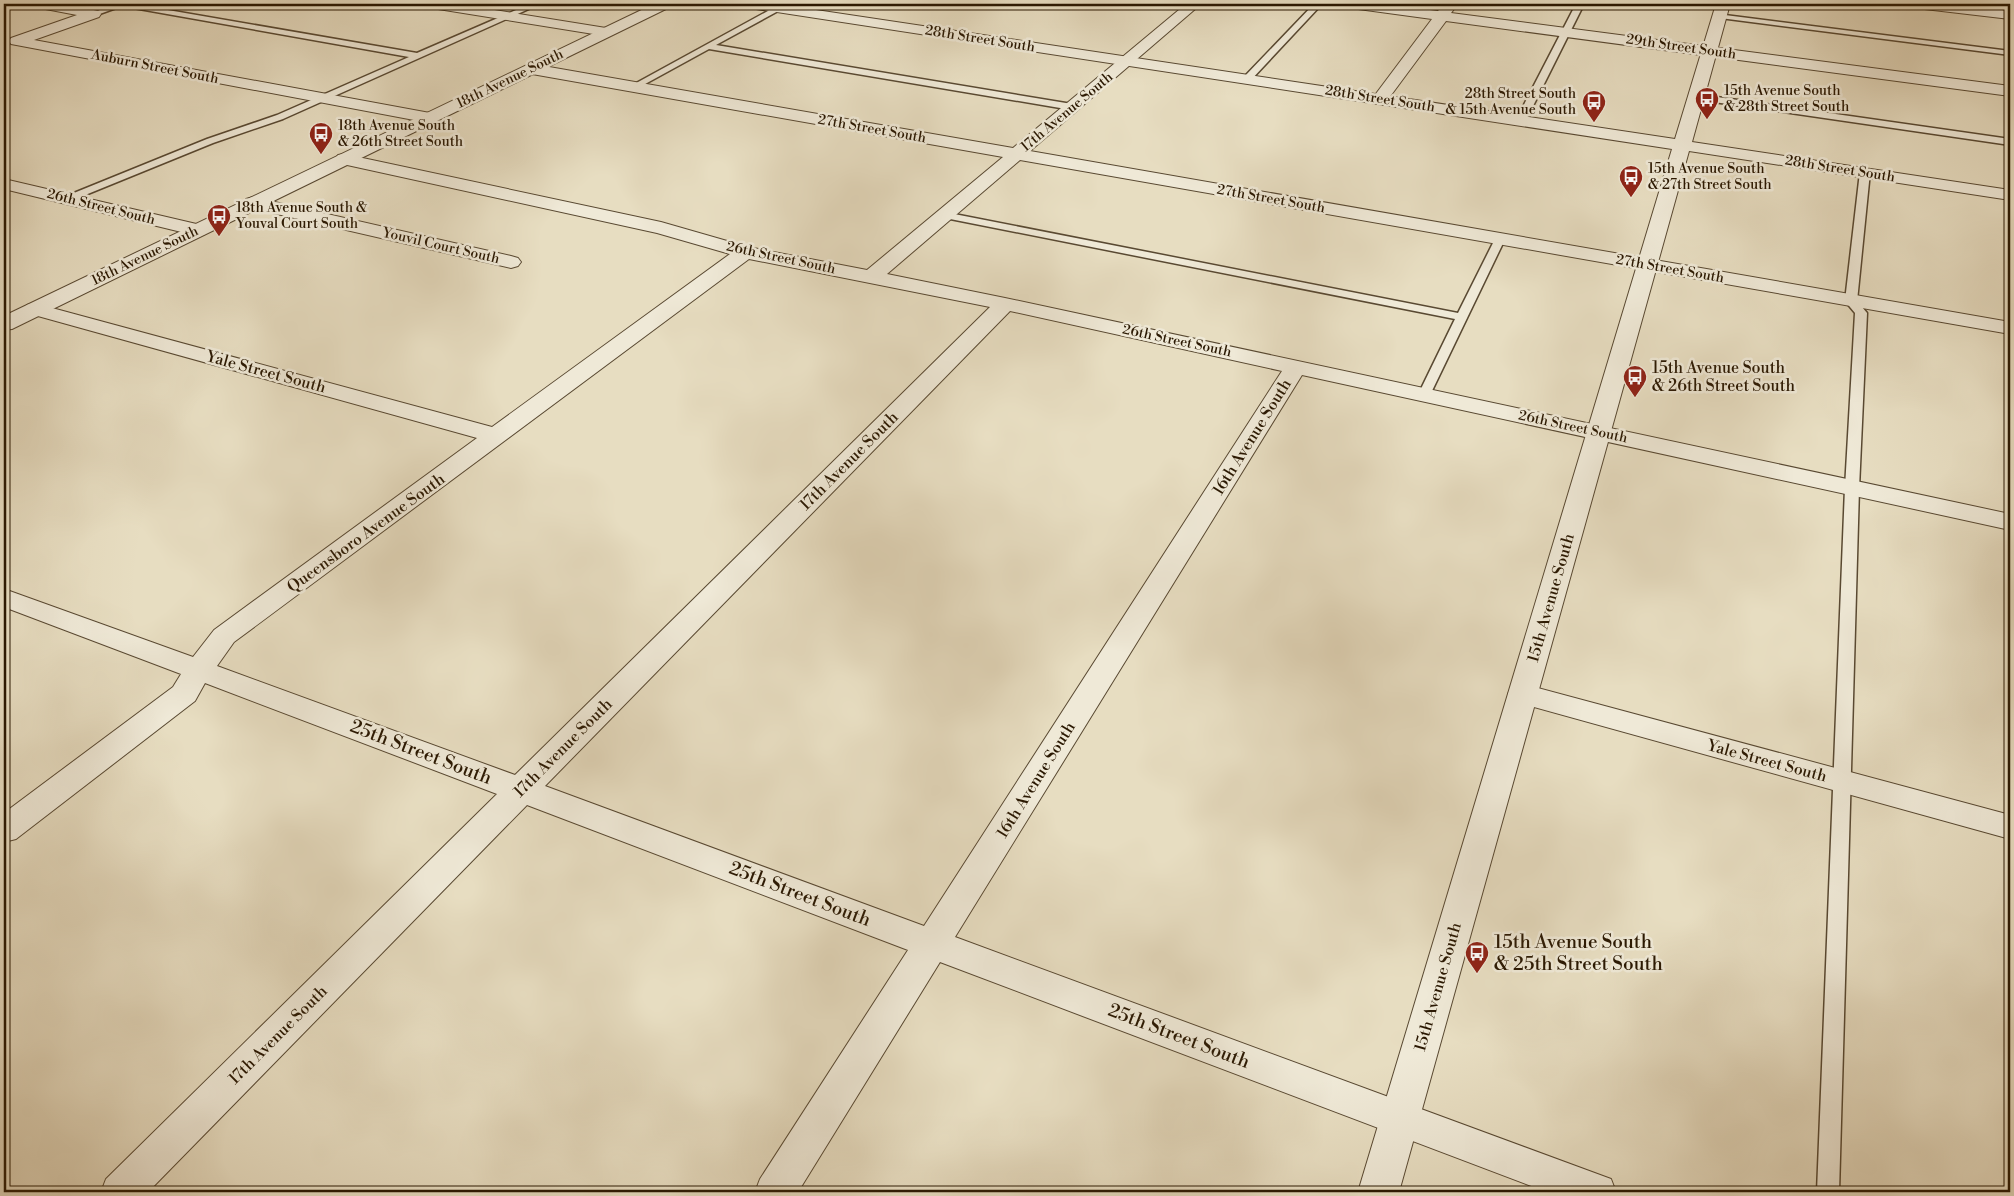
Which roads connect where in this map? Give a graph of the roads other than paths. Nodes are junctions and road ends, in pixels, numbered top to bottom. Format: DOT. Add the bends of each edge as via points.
graph roads {
  1 [pos="40,4"];
  2 [pos="432,4"];
  3 [pos="536,4"];
  4 [pos="665,4"];
  5 [pos="750,4"];
  6 [pos="1194,4"];
  7 [pos="1318,4"];
  8 [pos="1352,4"];
  9 [pos="1580,4"];
  10 [pos="1916,4"];
  11 [pos="1939,5"];
  12 [pos="778,8"];
  13 [pos="1447,10"];
  14 [pos="1722,10"];
  15 [pos="94,14"];
  16 [pos="2010,15"];
  17 [pos="508,16"];
  18 [pos="606,32"];
  19 [pos="1565,32"];
  20 [pos="707,46"];
  21 [pos="1709,51"];
  22 [pos="2010,53"];
  23 [pos="418,56"];
  24 [pos="1127,61"];
  25 [pos="532,69"];
  26 [pos="1247,79"];
  27 [pos="633,87"];
  28 [pos="2010,91"];
  29 [pos="1696,97"];
  30 [pos="323,98"];
  31 [pos="1380,99"];
  32 [pos="1072,108"];
  33 [pos="430,118"];
  34 [pos="1521,120"];
  35 [pos="2010,142"];
  36 [pos="1682,144"];
  37 [pos="1017,154"];
  38 [pos="344,159"];
  39 [pos="1865,172"];
  40 [pos="4,184"];
  41 [pos="2010,195"];
  42 [pos="68,199"];
  43 [pos="253,203"];
  44 [pos="944,215"];
  45 [pos="198,230"];
  46 [pos="1500,239"];
  47 [pos="744,252"];
  48 [pos="511,262"];
  49 [pos="1647,265"];
  50 [pos="870,278"];
  51 [pos="1851,300"];
  52 [pos="1005,304"];
  53 [pos="34,309"];
  54 [pos="1461,317"];
  55 [pos="4,324"];
  56 [pos="2010,328"];
  57 [pos="1296,367"];
  58 [pos="1424,395"];
  59 [pos="1599,433"];
  60 [pos="498,436"];
  61 [pos="1852,488"];
  62 [pos="2010,522"];
  63 [pos="4,597"];
  64 [pos="199,669"];
  65 [pos="1523,694"];
  66 [pos="1843,782"];
  67 [pos="521,790"];
  68 [pos="2010,827"];
  69 [pos="4,830"];
  70 [pos="932,944"];
  71 [pos="1400,1119"];
  72 [pos="122,1192"];
  73 [pos="775,1192"];
  74 [pos="1379,1192"];
  75 [pos="1596,1192"];
  76 [pos="1828,1192"];
  1 -- 15 [label="street"];
  2 -- 17 [label="street"];
  3 -- 17 [label="lane"];
  4 -- 18 [label="street, 18th Avenue South"];
  5 -- 12 [label="street, 28th Street South"];
  6 -- 24 [label="street, 17th Avenue South"];
  7 -- 26 [label="lane"];
  8 -- 13 [label="street, 29th Street South"];
  9 -- 19 [label="lane"];
  10 -- 11 [label="street"];
  11 -- 16 [label="street"];
  12 -- 20 [label="lane"];
  12 -- 24 [label="street, 28th Street South"];
  13 -- 19 [label="street, 29th Street South"];
  13 -- 31 [label="street"];
  14 -- 21 [label="street, 15th Avenue South"];
  14 -- 22 [label="lane"];
  15 -- 23 [label="lane" via="122,4"];
  15 -- 30 [label="street, Auburn Street South" via="16,41"];
  17 -- 18 [label="street"];
  17 -- 23 [label="lane"];
  18 -- 25 [label="street, 18th Avenue South"];
  19 -- 21 [label="street, 29th Street South"];
  19 -- 34 [label="lane"];
  20 -- 27 [label="lane"];
  20 -- 32 [label="lane"];
  21 -- 28 [label="street, 29th Street South"];
  21 -- 29 [label="street, 15th Avenue South"];
  23 -- 30 [label="lane"];
  24 -- 26 [label="street, 28th Street South"];
  24 -- 32 [label="street, 17th Avenue South"];
  25 -- 27 [label="street, 27th Street South"];
  25 -- 33 [label="street, 18th Avenue South"];
  26 -- 31 [label="street, 28th Street South"];
  27 -- 37 [label="street, 27th Street South"];
  29 -- 35 [label="lane"];
  29 -- 36 [label="street, 15th Avenue South"];
  30 -- 33 [label="street, Auburn Street South"];
  30 -- 42 [label="lane"];
  31 -- 34 [label="street, 28th Street South"];
  32 -- 37 [label="street, 17th Avenue South"];
  33 -- 38 [label="street, 18th Avenue South"];
  34 -- 36 [label="street, 28th Street South"];
  36 -- 39 [label="street, 28th Street South"];
  36 -- 49 [label="street, 15th Avenue South"];
  37 -- 44 [label="street, 17th Avenue South"];
  37 -- 46 [label="street, 27th Street South"];
  38 -- 43 [label="street, 18th Avenue South"];
  38 -- 47 [label="street, 26th Street South" via="661,228"];
  39 -- 41 [label="street, 28th Street South"];
  39 -- 51 [label="lane"];
  40 -- 42 [label="street, 26th Street South"];
  42 -- 45 [label="street, 26th Street South"];
  43 -- 45 [label="street, 18th Avenue South"];
  43 -- 48 [label="street, Youvil Court South"];
  44 -- 50 [label="street, 17th Avenue South"];
  44 -- 54 [label="lane"];
  45 -- 53 [label="street, 18th Avenue South"];
  46 -- 49 [label="street, 27th Street South"];
  46 -- 54 [label="lane"];
  47 -- 50 [label="street, 26th Street South"];
  47 -- 60 [label="street, Queensboro Avenue South"];
  49 -- 51 [label="street, 27th Street South"];
  49 -- 59 [label="street, 15th Avenue South"];
  50 -- 52 [label="street, 26th Street South"];
  51 -- 56 [label="street, 27th Street South"];
  51 -- 61 [label="lane" via="1861,313"];
  52 -- 57 [label="street, 26th Street South"];
  52 -- 67 [label="street, 17th Avenue South"];
  53 -- 55 [label="street, 18th Avenue South"];
  53 -- 60 [label="street, Yale Street South"];
  54 -- 58 [label="lane"];
  57 -- 58 [label="street, 26th Street South"];
  57 -- 70 [label="street, 16th Avenue South"];
  58 -- 59 [label="street, 26th Street South"];
  59 -- 61 [label="street, 26th Street South"];
  59 -- 65 [label="street, 15th Avenue South"];
  60 -- 64 [label="street, Queensboro Avenue South" via="224,636"];
  61 -- 62 [label="street, 26th Street South"];
  61 -- 66 [label="lane"];
  63 -- 64 [label="street, 25th Street South"];
  64 -- 67 [label="street, 25th Street South"];
  64 -- 69 [label="street, Queensboro Avenue South" via="184,694"];
  65 -- 66 [label="street, Yale Street South"];
  65 -- 71 [label="street, 15th Avenue South"];
  66 -- 68 [label="street, Yale Street South"];
  66 -- 76 [label="lane"];
  67 -- 70 [label="street, 25th Street South"];
  67 -- 72 [label="street, 17th Avenue South"];
  70 -- 71 [label="street, 25th Street South"];
  70 -- 73 [label="street, 16th Avenue South"];
  71 -- 74 [label="street, 15th Avenue South"];
  71 -- 75 [label="street, 25th Street South"];
}
